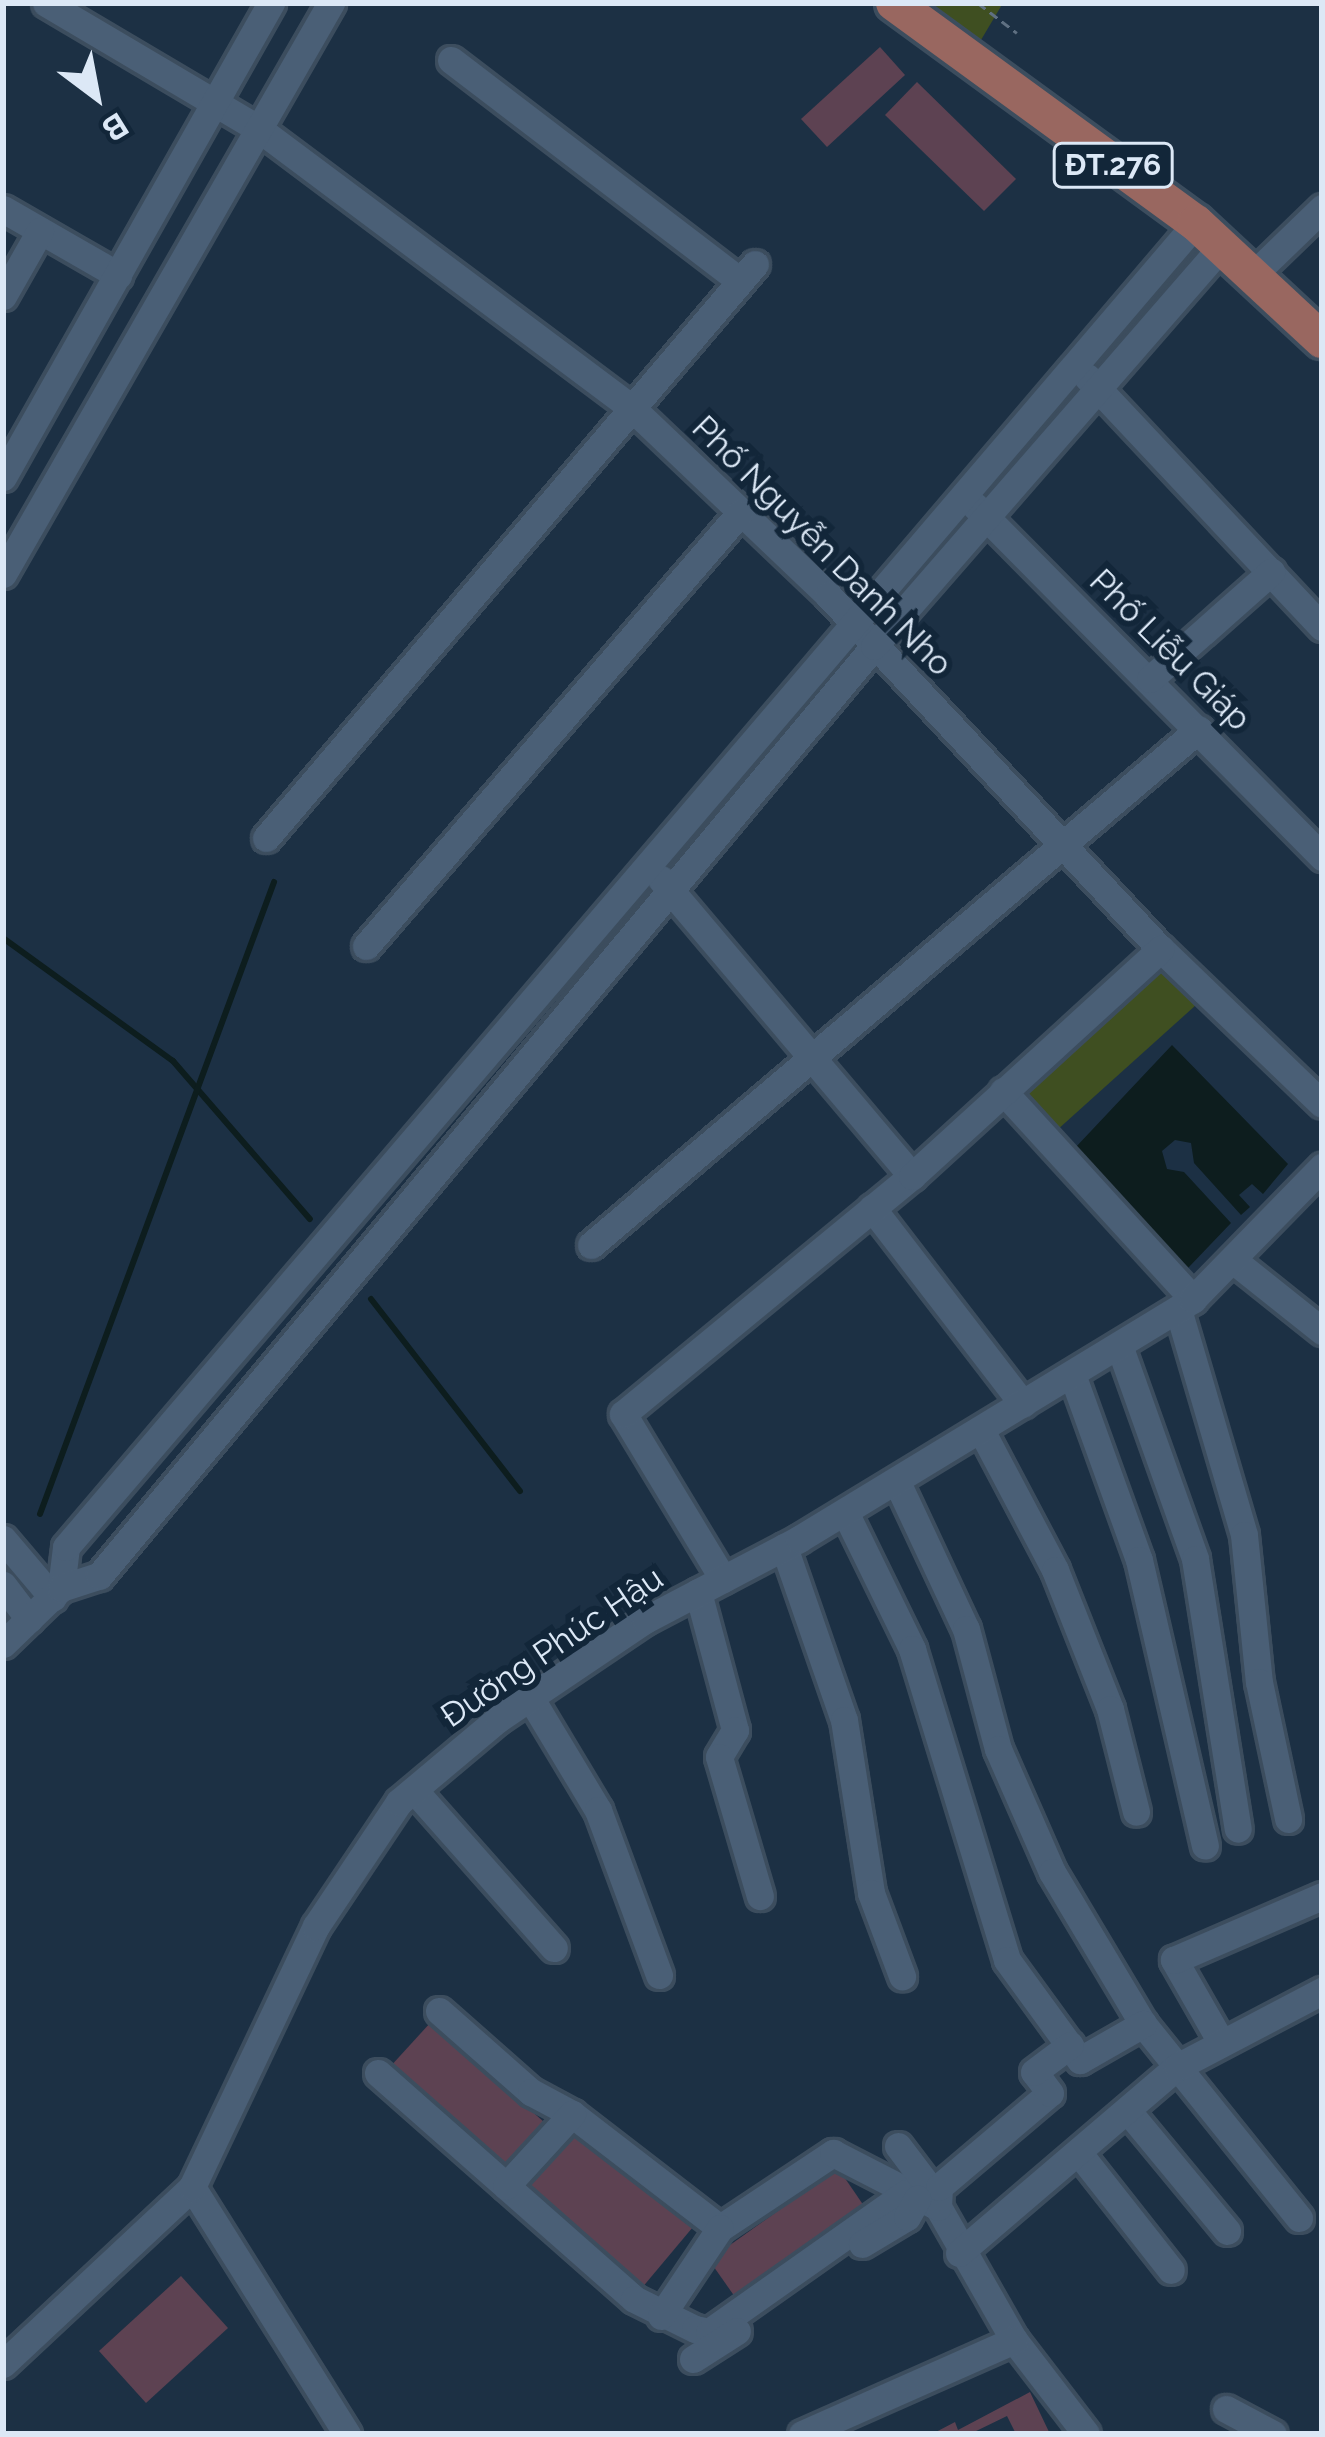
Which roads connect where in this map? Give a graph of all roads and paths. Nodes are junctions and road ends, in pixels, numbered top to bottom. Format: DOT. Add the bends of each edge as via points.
graph roads {
  1 [pos="46,3"];
  2 [pos="271,3"];
  3 [pos="331,3"];
  4 [pos="894,3"];
  5 [pos="978,3"];
  6 [pos="1017,33"];
  7 [pos="452,60"];
  8 [pos="214,105"];
  9 [pos="259,129"];
  10 [pos="1322,208"];
  11 [pos="3,209"];
  12 [pos="40,230"];
  13 [pos="1209,234"];
  14 [pos="1256,272"];
  15 [pos="118,274"];
  16 [pos="3,296"];
  17 [pos="1322,340"];
  18 [pos="1087,377"];
  19 [pos="634,410"];
  20 [pos="3,477"];
  21 [pos="975,506"];
  22 [pos="739,514"];
  23 [pos="1271,572"];
  24 [pos="3,574"];
  25 [pos="854,623"];
  26 [pos="1322,627"];
  27 [pos="874,646"];
  28 [pos="1150,679"];
  29 [pos="1199,729"];
  30 [pos="266,838"];
  31 [pos="1316,838"];
  32 [pos="1069,846"];
  33 [pos="649,868"];
  34 [pos="673,890"];
  35 [pos="366,946"];
  36 [pos="1161,949"];
  37 [pos="810,1062"];
  38 [pos="471,1078"];
  39 [pos="1003,1091"];
  40 [pos="499,1102"];
  41 [pos="1322,1104"];
  42 [pos="1322,1167"];
  43 [pos="911,1176"];
  44 [pos="872,1208"];
  45 [pos="591,1245"];
  46 [pos="1233,1260"];
  47 [pos="1186,1304"];
  48 [pos="1322,1331"];
  49 [pos="1119,1345"];
  50 [pos="1072,1374"];
  51 [pos="1023,1404"];
  52 [pos="981,1430"];
  53 [pos="897,1482"];
  54 [pos="845,1512"];
  55 [pos="3,1539"];
  56 [pos="784,1547"];
  57 [pos="3,1586"];
  58 [pos="710,1586"];
  59 [pos="57,1593"];
  60 [pos="29,1618"];
  61 [pos="3,1644"];
  62 [pos="530,1697"];
  63 [pos="414,1790"];
  64 [pos="1136,1812"];
  65 [pos="1288,1819"];
  66 [pos="1238,1829"];
  67 [pos="1205,1845"];
  68 [pos="760,1896"];
  69 [pos="1322,1896"];
  70 [pos="554,1948"];
  71 [pos="659,1975"];
  72 [pos="902,1976"];
  73 [pos="1322,1991"];
  74 [pos="439,2011"];
  75 [pos="1142,2024"];
  76 [pos="1222,2042"];
  77 [pos="1070,2045"];
  78 [pos="1177,2067"];
  79 [pos="378,2073"];
  80 [pos="1127,2110"];
  81 [pos="572,2114"];
  82 [pos="898,2146"];
  83 [pos="1078,2152"];
  84 [pos="506,2186"];
  85 [pos="192,2187"];
  86 [pos="925,2199"];
  87 [pos="1299,2218"];
  88 [pos="720,2228"];
  89 [pos="1227,2231"];
  90 [pos="959,2253"];
  91 [pos="1171,2270"];
  92 [pos="661,2316"];
  93 [pos="1014,2340"];
  94 [pos="693,2359"];
  95 [pos="3,2364"];
  96 [pos="1226,2409"];
  97 [pos="347,2434"];
  98 [pos="802,2434"];
  99 [pos="1086,2434"];
  100 [pos="1274,2434"];
  1 -- 8 [label="street, Phố Nguyễn Danh Nho"];
  2 -- 8 [label="street"];
  3 -- 9 [label="street"];
  4 -- 13 [label="main road, ĐT.276"];
  5 -- 6 [label="path"];
  7 -- 19 [label="street" via="748,273"];
  8 -- 9 [label="street, Phố Nguyễn Danh Nho"];
  8 -- 15 [label="street"];
  9 -- 19 [label="street, Phố Nguyễn Danh Nho"];
  9 -- 24 [label="street"];
  10 -- 14 [label="street"];
  11 -- 12 [label="street"];
  12 -- 15 [label="street"];
  12 -- 16 [label="street"];
  13 -- 14 [label="main road, ĐT.276"];
  13 -- 18 [label="street"];
  14 -- 17 [label="main road, ĐT.276"];
  15 -- 20 [label="street"];
  18 -- 21 [label="street"];
  18 -- 23 [label="street"];
  19 -- 22 [label="street, Phố Nguyễn Danh Nho"];
  19 -- 30 [label="street"];
  21 -- 25 [label="street"];
  21 -- 27 [label="street"];
  21 -- 28 [label="street, Phố Liễu Giáp"];
  22 -- 25 [label="street, Phố Nguyễn Danh Nho"];
  22 -- 35 [label="street"];
  23 -- 26 [label="street"];
  23 -- 28 [label="street"];
  25 -- 27 [label="street, Phố Nguyễn Danh Nho"];
  25 -- 33 [label="street"];
  27 -- 32 [label="street, Phố Nguyễn Danh Nho"];
  27 -- 34 [label="street"];
  28 -- 29 [label="street, Phố Liễu Giáp"];
  29 -- 31 [label="street, Phố Liễu Giáp"];
  29 -- 32 [label="street"];
  32 -- 36 [label="street, Phố Nguyễn Danh Nho"];
  32 -- 37 [label="street"];
  33 -- 34 [label="street"];
  33 -- 38 [label="street"];
  34 -- 37 [label="street"];
  34 -- 40 [label="street"];
  36 -- 39 [label="street"];
  36 -- 41 [label="street, Phố Nguyễn Danh Nho"];
  37 -- 43 [label="street"];
  37 -- 45 [label="street"];
  38 -- 40 [label="street"];
  38 -- 59 [label="street" via="66,1547"];
  39 -- 43 [label="street"];
  39 -- 47 [label="street"];
  40 -- 59 [label="street" via="99,1576"];
  42 -- 46 [label="street, Đường Phúc Hậu"];
  43 -- 44 [label="street"];
  44 -- 51 [label="street"];
  44 -- 58 [label="street" via="623,1414"];
  46 -- 47 [label="street, Đường Phúc Hậu"];
  46 -- 48 [label="street"];
  47 -- 49 [label="street, Đường Phúc Hậu"];
  47 -- 65 [label="street" via="1244,1535 1258,1682"];
  49 -- 50 [label="street, Đường Phúc Hậu"];
  49 -- 66 [label="street" via="1195,1559"];
  50 -- 51 [label="street, Đường Phúc Hậu"];
  50 -- 67 [label="street" via="1139,1560"];
  51 -- 52 [label="street, Đường Phúc Hậu"];
  52 -- 53 [label="street, Đường Phúc Hậu"];
  52 -- 64 [label="street" via="1055,1570 1110,1709"];
  53 -- 54 [label="street, Đường Phúc Hậu"];
  53 -- 75 [label="street" via="966,1629 998,1749 1052,1872"];
  54 -- 56 [label="street, Đường Phúc Hậu"];
  54 -- 77 [label="street" via="940,1726 1000,1948"];
  55 -- 59 [label="street"];
  56 -- 58 [label="street, Đường Phúc Hậu"];
  56 -- 72 [label="street" via="844,1720 871,1893"];
  57 -- 60 [label="street"];
  58 -- 62 [label="street, Đường Phúc Hậu"];
  58 -- 68 [label="street" via="735,1730 719,1757"];
  59 -- 60 [label="street"];
  60 -- 61 [label="street"];
  62 -- 63 [label="street, Đường Phúc Hậu"];
  62 -- 71 [label="street" via="598,1810"];
  63 -- 70 [label="street"];
  63 -- 85 [label="street, Đường Phúc Hậu" via="316,1926"];
  69 -- 76 [label="street" via="1174,1960"];
  73 -- 76 [label="street"];
  74 -- 81 [label="street" via="531,2092"];
  75 -- 77 [label="street" via="1080,2060"];
  75 -- 78 [label="street"];
  76 -- 78 [label="street"];
  77 -- 86 [label="street" via="1034,2072 1050,2093"];
  78 -- 80 [label="street"];
  78 -- 87 [label="street"];
  79 -- 84 [label="street"];
  80 -- 83 [label="street"];
  80 -- 89 [label="street"];
  81 -- 84 [label="street"];
  81 -- 88 [label="street"];
  82 -- 86 [label="street"];
  83 -- 90 [label="street"];
  83 -- 91 [label="street"];
  84 -- 92 [label="street"];
  85 -- 95 [label="street, Đường Phúc Hậu"];
  85 -- 97 [label="street"];
  86 -- 88 [label="street" via="833,2153"];
  86 -- 90 [label="street"];
  86 -- 92 [label="street" via="709,2332"];
  86 -- 94 [label="street"];
  88 -- 92 [label="street"];
  90 -- 93 [label="street"];
  93 -- 98 [label="street"];
  93 -- 99 [label="street"];
  96 -- 100 [label="street"];
}
